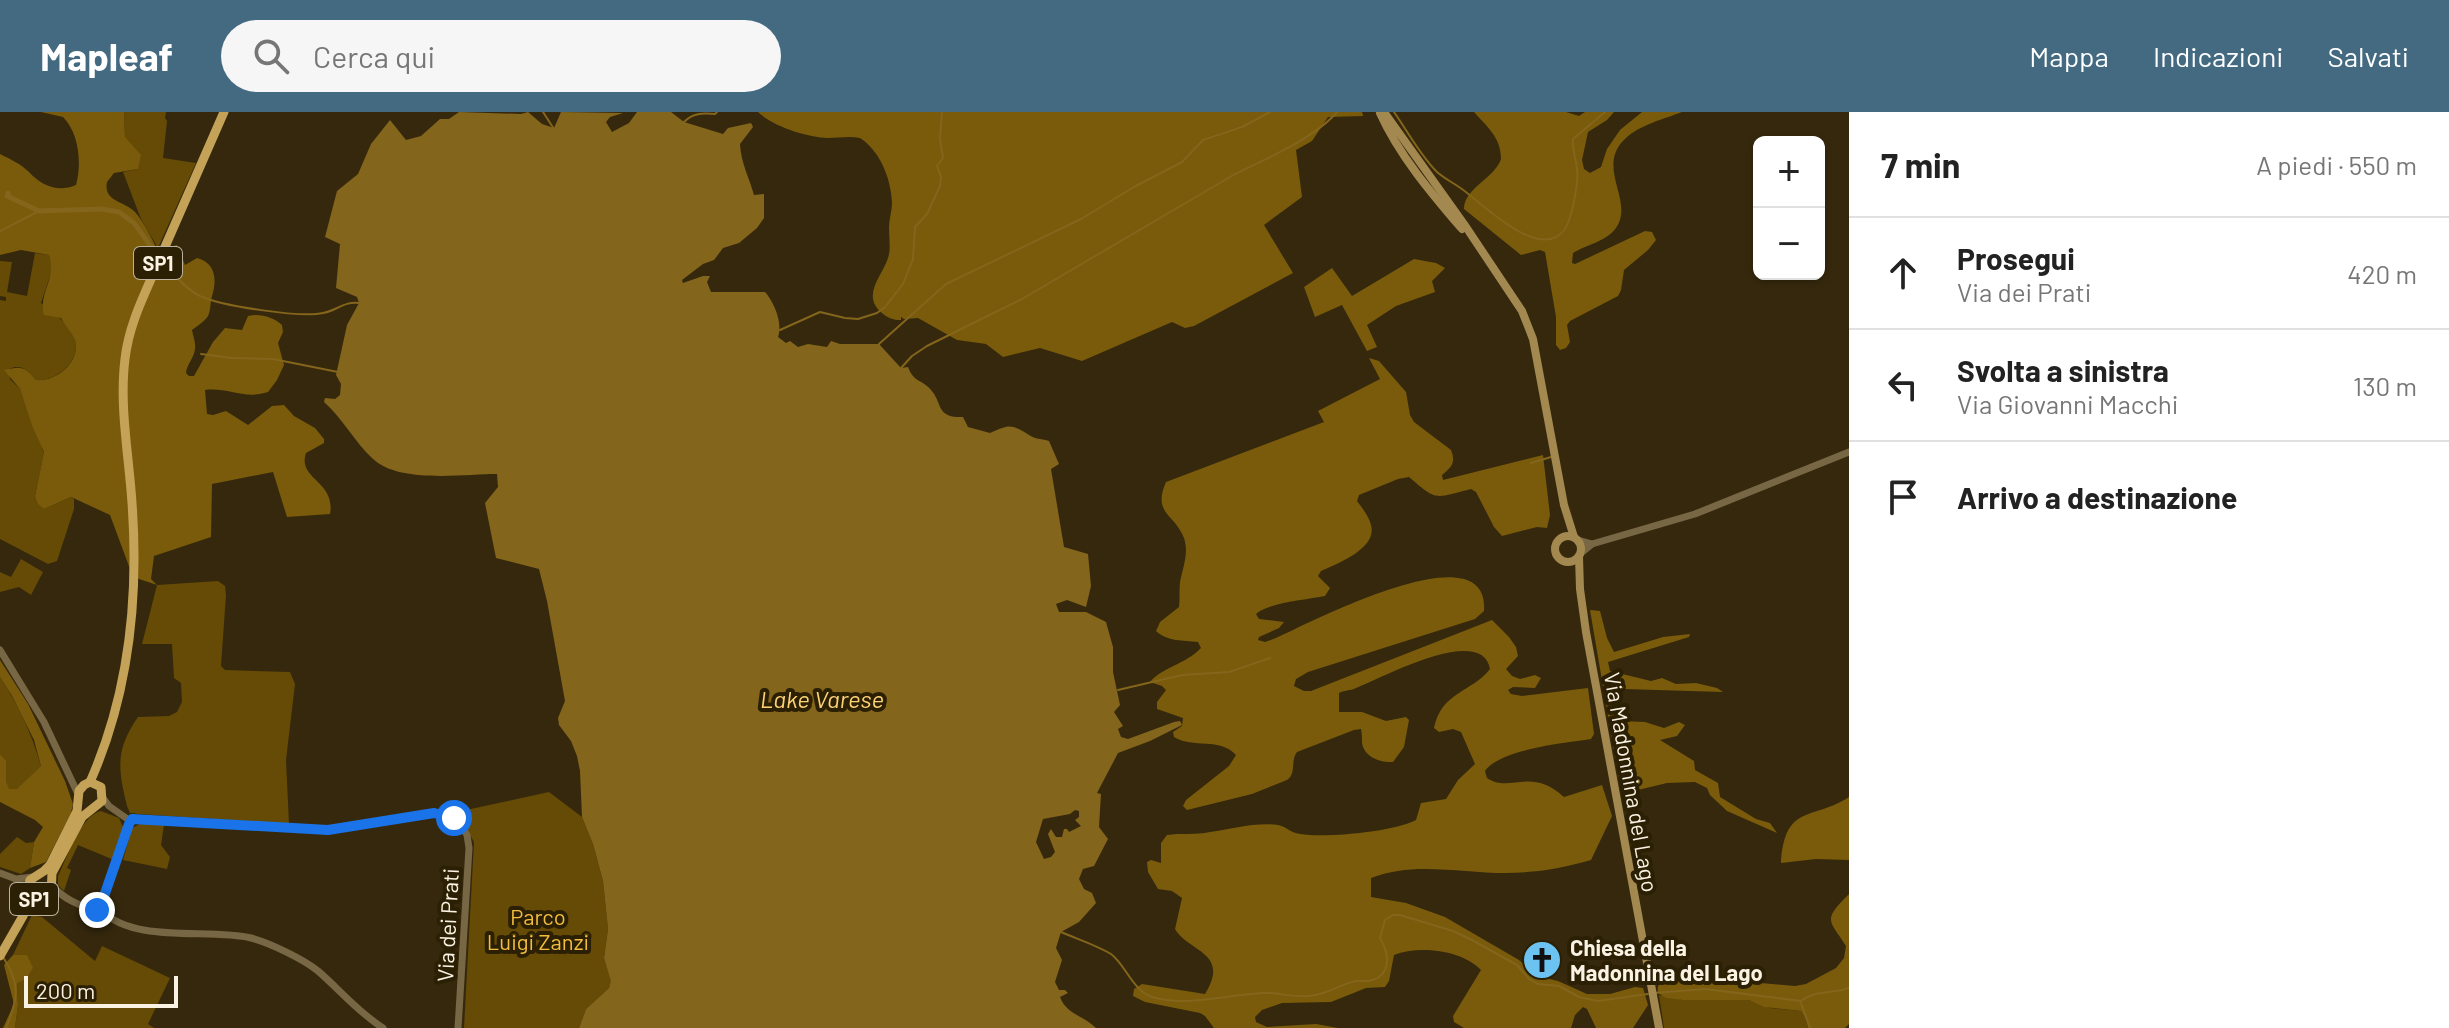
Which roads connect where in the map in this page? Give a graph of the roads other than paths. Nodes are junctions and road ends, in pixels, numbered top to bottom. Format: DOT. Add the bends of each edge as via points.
graph roads {
  1 [pos="224,112"];
  2 [pos="1382,112"];
  3 [pos="1405,141"];
  4 [pos="1421,178"];
  5 [pos="1447,201"];
  6 [pos="1491,263"];
  7 [pos="1849,452"];
  8 [pos="1564,505"];
  9 [pos="1561,538"];
  10 [pos="1576,538"];
  11 [pos="1592,544"];
  12 [pos="1580,555"];
  13 [pos="1565,562"];
  14 [pos="1580,589"];
  15 [pos="0,650"];
  16 [pos="103,754"];
  17 [pos="84,787"];
  18 [pos="100,797"];
  19 [pos="129,821"];
  20 [pos="0,873"];
  21 [pos="33,877"];
  22 [pos="16,879"];
  23 [pos="52,885"];
  24 [pos="29,894"];
  25 [pos="66,898"];
  26 [pos="44,899"];
  27 [pos="100,908"];
  28 [pos="23,916"];
  29 [pos="2,953"];
  30 [pos="383,1028"];
  31 [pos="458,1028"];
  32 [pos="1659,1028"];
  1 -- 16 [label="main road, SP1" via="144,295 125,356 123,404 135,575 125,669"];
  2 -- 3 [label="main road"];
  2 -- 4 [label="main road" via="1389,133"];
  3 -- 4 [label="main road" via="1422,170"];
  3 -- 5 [label="main road"];
  4 -- 5 [label="main road"];
  4 -- 6 [label="main road"];
  5 -- 6 [label="main road"];
  6 -- 8 [label="main road" via="1533,339"];
  7 -- 11 [label="street" via="1695,514"];
  8 -- 9 [label="main road" via="1566,528"];
  8 -- 10 [label="main road"];
  9 -- 10 [label="main road"];
  9 -- 13 [label="main road" via="1555,549"];
  10 -- 11 [label="street"];
  10 -- 12 [label="main road"];
  11 -- 12 [label="street"];
  12 -- 13 [label="main road"];
  12 -- 14 [label="main road, Via Madonnina del Lago"];
  13 -- 14 [label="main road, Via Madonnina del Lago"];
  14 -- 32 [label="main road, Via Madonnina del Lago"];
  15 -- 17 [label="street" via="44,722 71,780"];
  16 -- 17 [label="main road, SP1"];
  16 -- 18 [label="main road, SP1"];
  17 -- 18 [label="main road"];
  17 -- 21 [label="main road, SP1" via="50,865"];
  18 -- 19 [label="street"];
  18 -- 23 [label="main road, SP1" via="82,817 53,871"];
  19 -- 27 [label="street"];
  19 -- 31 [label="street, Via dei Prati" via="328,830 434,813 459,822 469,848"];
  20 -- 22 [label="street"];
  21 -- 22 [label="street"];
  21 -- 24 [label="main road, SP1"];
  22 -- 24 [label="street"];
  23 -- 25 [label="street"];
  23 -- 26 [label="main road, SP1"];
  24 -- 26 [label="main road, SP1"];
  24 -- 28 [label="main road, SP1"];
  25 -- 26 [label="street"];
  25 -- 27 [label="street"];
  26 -- 28 [label="main road, SP1"];
  27 -- 30 [label="street" via="113,920 135,927 257,940 316,970"];
  28 -- 29 [label="main road, SP1"];
}
